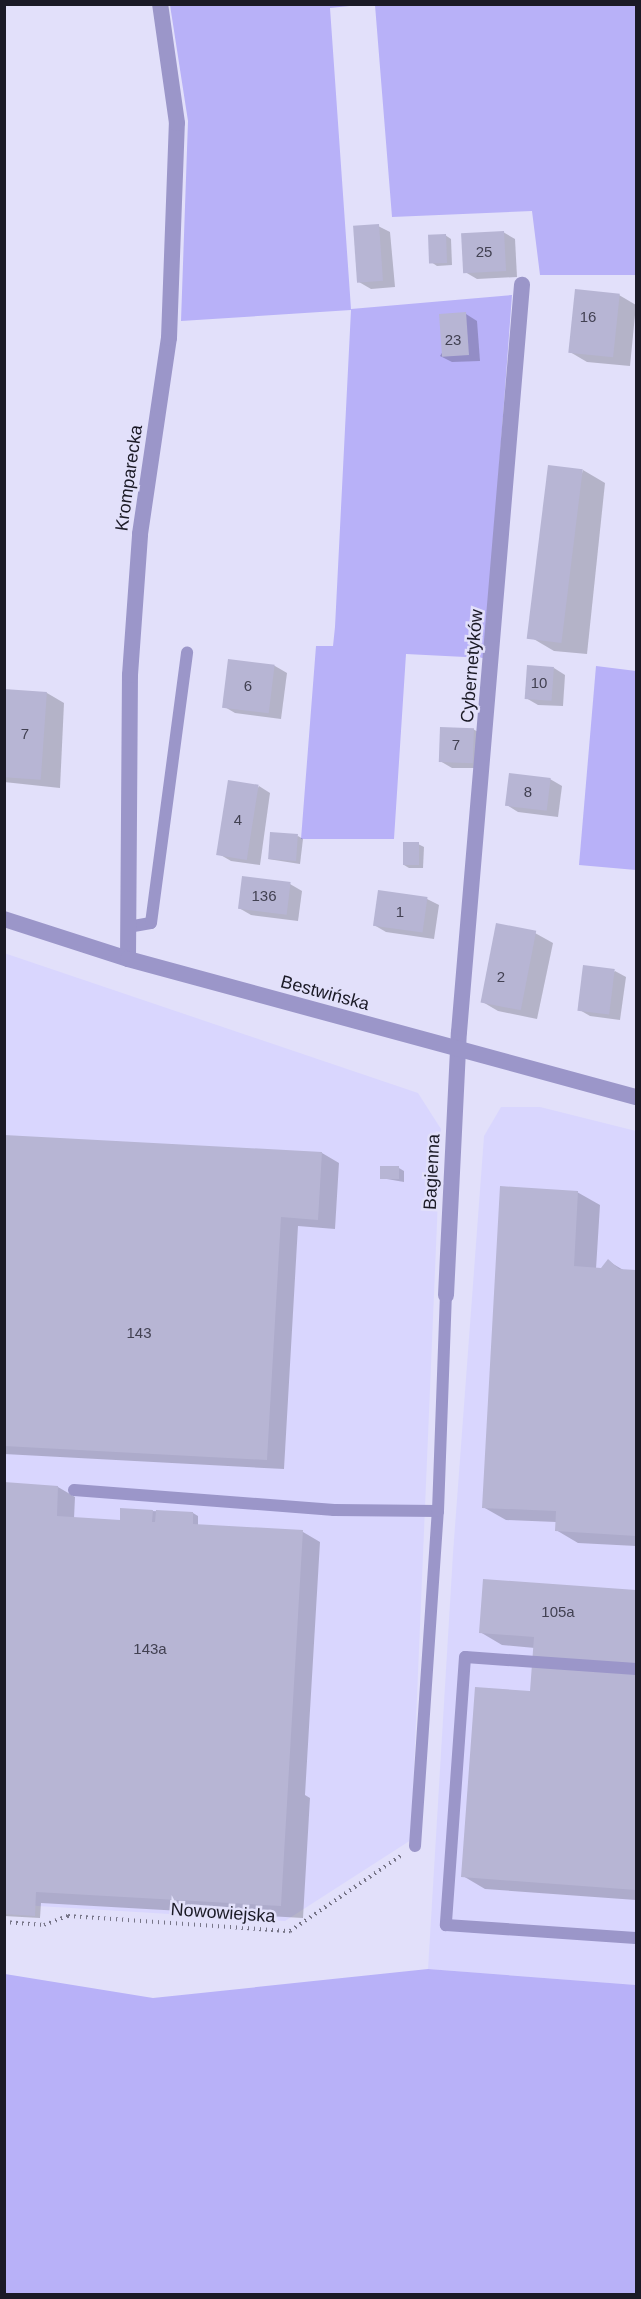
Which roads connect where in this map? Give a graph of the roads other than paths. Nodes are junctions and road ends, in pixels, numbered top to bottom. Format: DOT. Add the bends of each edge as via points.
graph roads {
  1 [pos="160,4"];
  2 [pos="522,285"];
  3 [pos="187,652"];
  4 [pos="4,919"];
  5 [pos="128,927"];
  6 [pos="128,959"];
  7 [pos="459,1050"];
  8 [pos="636,1096"];
  9 [pos="446,1295"];
  10 [pos="74,1490"];
  11 [pos="438,1511"];
  12 [pos="636,1669"];
  13 [pos="415,1846"];
  14 [pos="636,1938"];
  1 -- 5 [label="street, Kromparecka" via="177,123 169,338 140,534 130,675"];
  2 -- 7 [label="street, Cybernetyków"];
  3 -- 5 [label="lane" via="151,923"];
  4 -- 6 [label="street, Bestwińska"];
  5 -- 6 [label="street, Kromparecka"];
  6 -- 7 [label="street, Bestwińska"];
  7 -- 8 [label="street, Bestwińska"];
  7 -- 9 [label="street, Bagienna"];
  9 -- 11 [label="lane"];
  10 -- 11 [label="lane" via="334,1510"];
  11 -- 13 [label="lane"];
  12 -- 14 [label="lane" via="465,1657 446,1924"];
}
